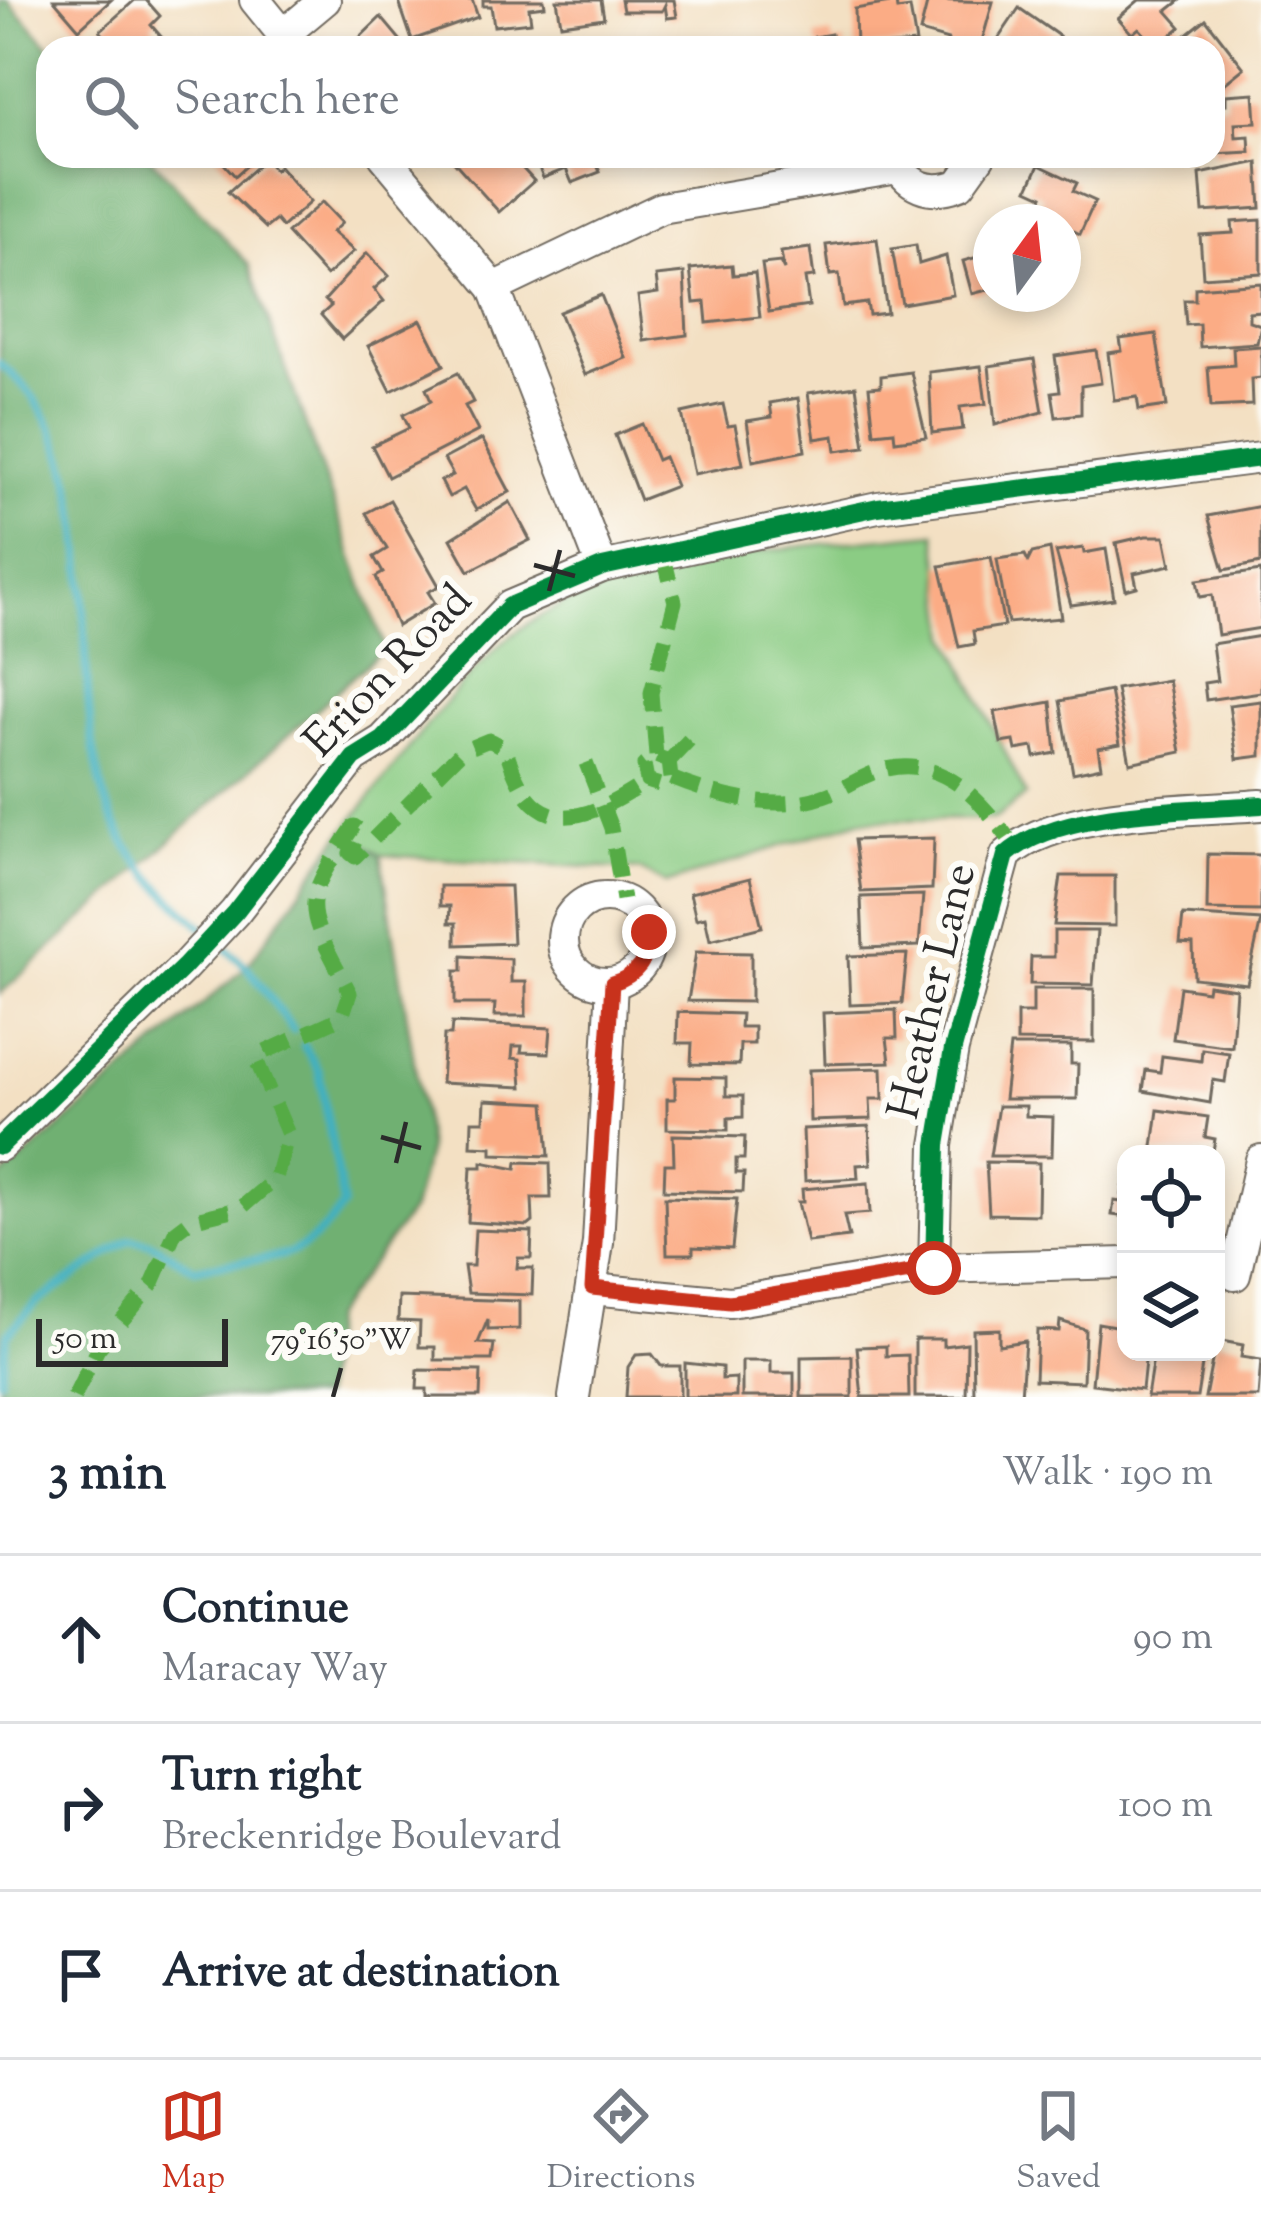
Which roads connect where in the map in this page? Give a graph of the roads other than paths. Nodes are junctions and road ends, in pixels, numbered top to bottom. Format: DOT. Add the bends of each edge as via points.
graph roads {
  1 [pos="255,0"];
  2 [pos="325,0"];
  3 [pos="284,36"];
  4 [pos="294,36"];
  5 [pos="394,168"];
  6 [pos="865,168"];
  7 [pos="902,168"];
  8 [pos="974,168"];
  9 [pos="494,288"];
  10 [pos="1261,458"];
  11 [pos="602,567"];
  12 [pos="1261,805"];
  13 [pos="191,972"];
  14 [pos="612,983"];
  15 [pos="0,1146"];
  16 [pos="1261,1160"];
  17 [pos="0,1171"];
  18 [pos="1117,1263"];
  19 [pos="934,1268"];
  20 [pos="1237,1276"];
  21 [pos="592,1288"];
  22 [pos="574,1397"];
  1 -- 3 [label="street"];
  2 -- 4 [label="street"];
  5 -- 9 [label="street"];
  6 -- 9 [label="street" via="661,208"];
  7 -- 8 [label="street" via="919,187 947,189"];
  9 -- 11 [label="street"];
  10 -- 11 [label="street, Erion Road" via="878,508"];
  11 -- 13 [label="street, Erion Road" via="510,606 383,740 354,758 243,919"];
  12 -- 19 [label="street, Heather Lane" via="1108,818 1028,836 1006,854 953,1049 937,1145"];
  13 -- 15 [label="street, Erion Road"];
  13 -- 17 [label="street, Erion Road"];
  14 -- 21 [label="street"];
  16 -- 20 [label="street"];
  18 -- 19 [label="street"];
  19 -- 21 [label="street" via="730,1302"];
  21 -- 22 [label="street"];
}
